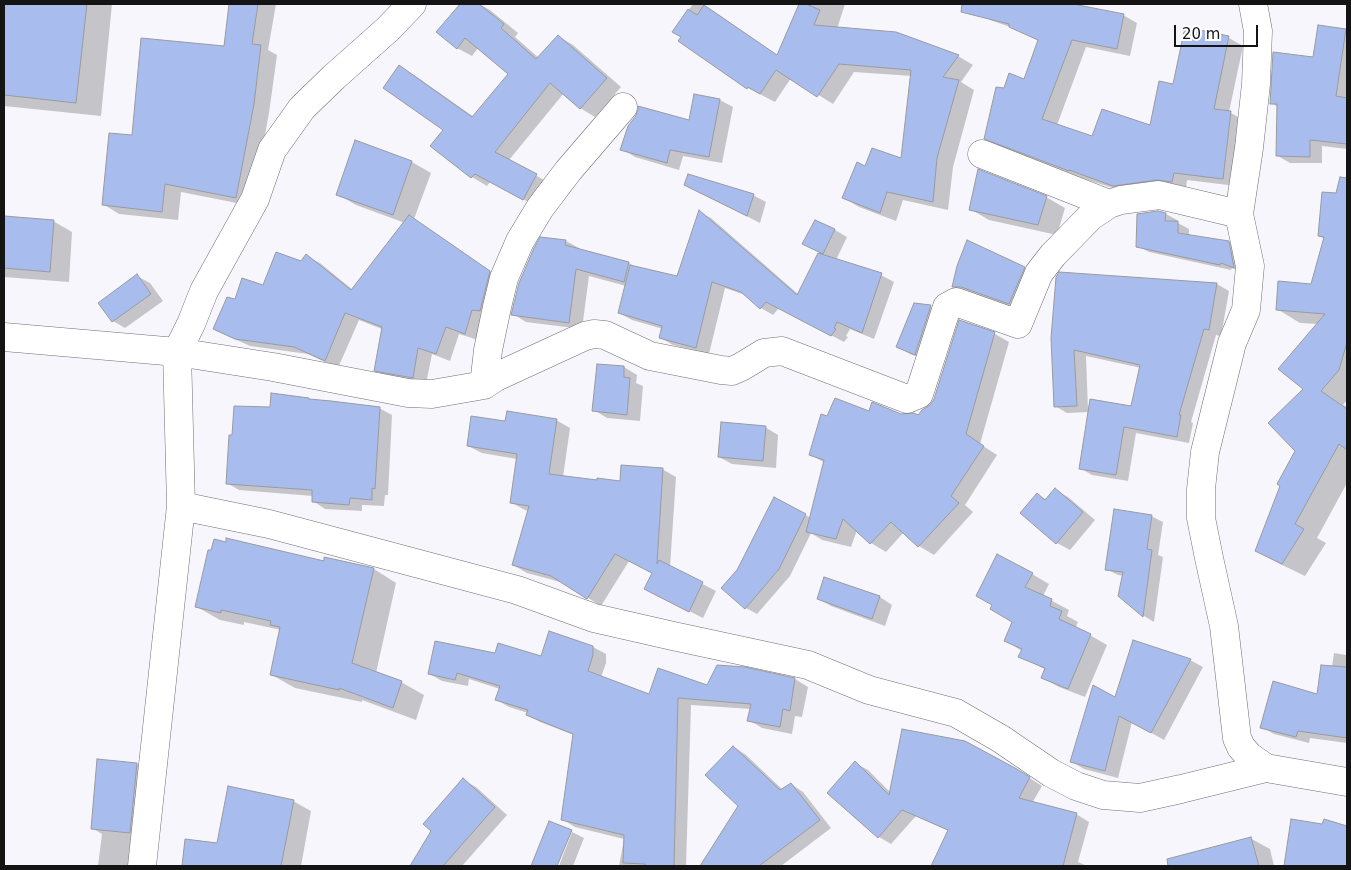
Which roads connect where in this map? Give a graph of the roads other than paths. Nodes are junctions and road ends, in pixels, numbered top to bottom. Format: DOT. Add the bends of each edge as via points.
graph roads {
  1 [pos="412,4"];
  2 [pos="1253,4"];
  3 [pos="623,107"];
  4 [pos="982,154"];
  5 [pos="1108,204"];
  6 [pos="1239,214"];
  7 [pos="4,337"];
  8 [pos="177,352"];
  9 [pos="484,385"];
  10 [pos="181,506"];
  11 [pos="1266,768"];
  12 [pos="1347,782"];
  13 [pos="142,866"];
  1 -- 8 [label="street" via="302,108 272,150 255,199 204,291"];
  2 -- 6 [label="street" via="1258,30 1256,84"];
  3 -- 9 [label="street" via="568,171 520,241 504,278"];
  4 -- 5 [label="street"];
  5 -- 6 [label="street" via="1159,195"];
  5 -- 9 [label="street" via="1091,216 1039,273 1018,324 956,302 947,307 919,394 907,400 782,351 764,353 732,371 650,356 605,335 594,334"];
  6 -- 11 [label="street" via="1250,266 1246,310 1232,343 1205,452 1202,518 1224,626 1237,738 1249,756"];
  7 -- 8 [label="street"];
  8 -- 9 [label="street" via="408,393 432,394"];
  8 -- 10 [label="street"];
  10 -- 11 [label="street" via="269,524 517,590 594,618 808,665 869,690 956,714 1001,738 1051,773 1103,795 1140,798"];
  10 -- 13 [label="street"];
  11 -- 12 [label="street"];
}
